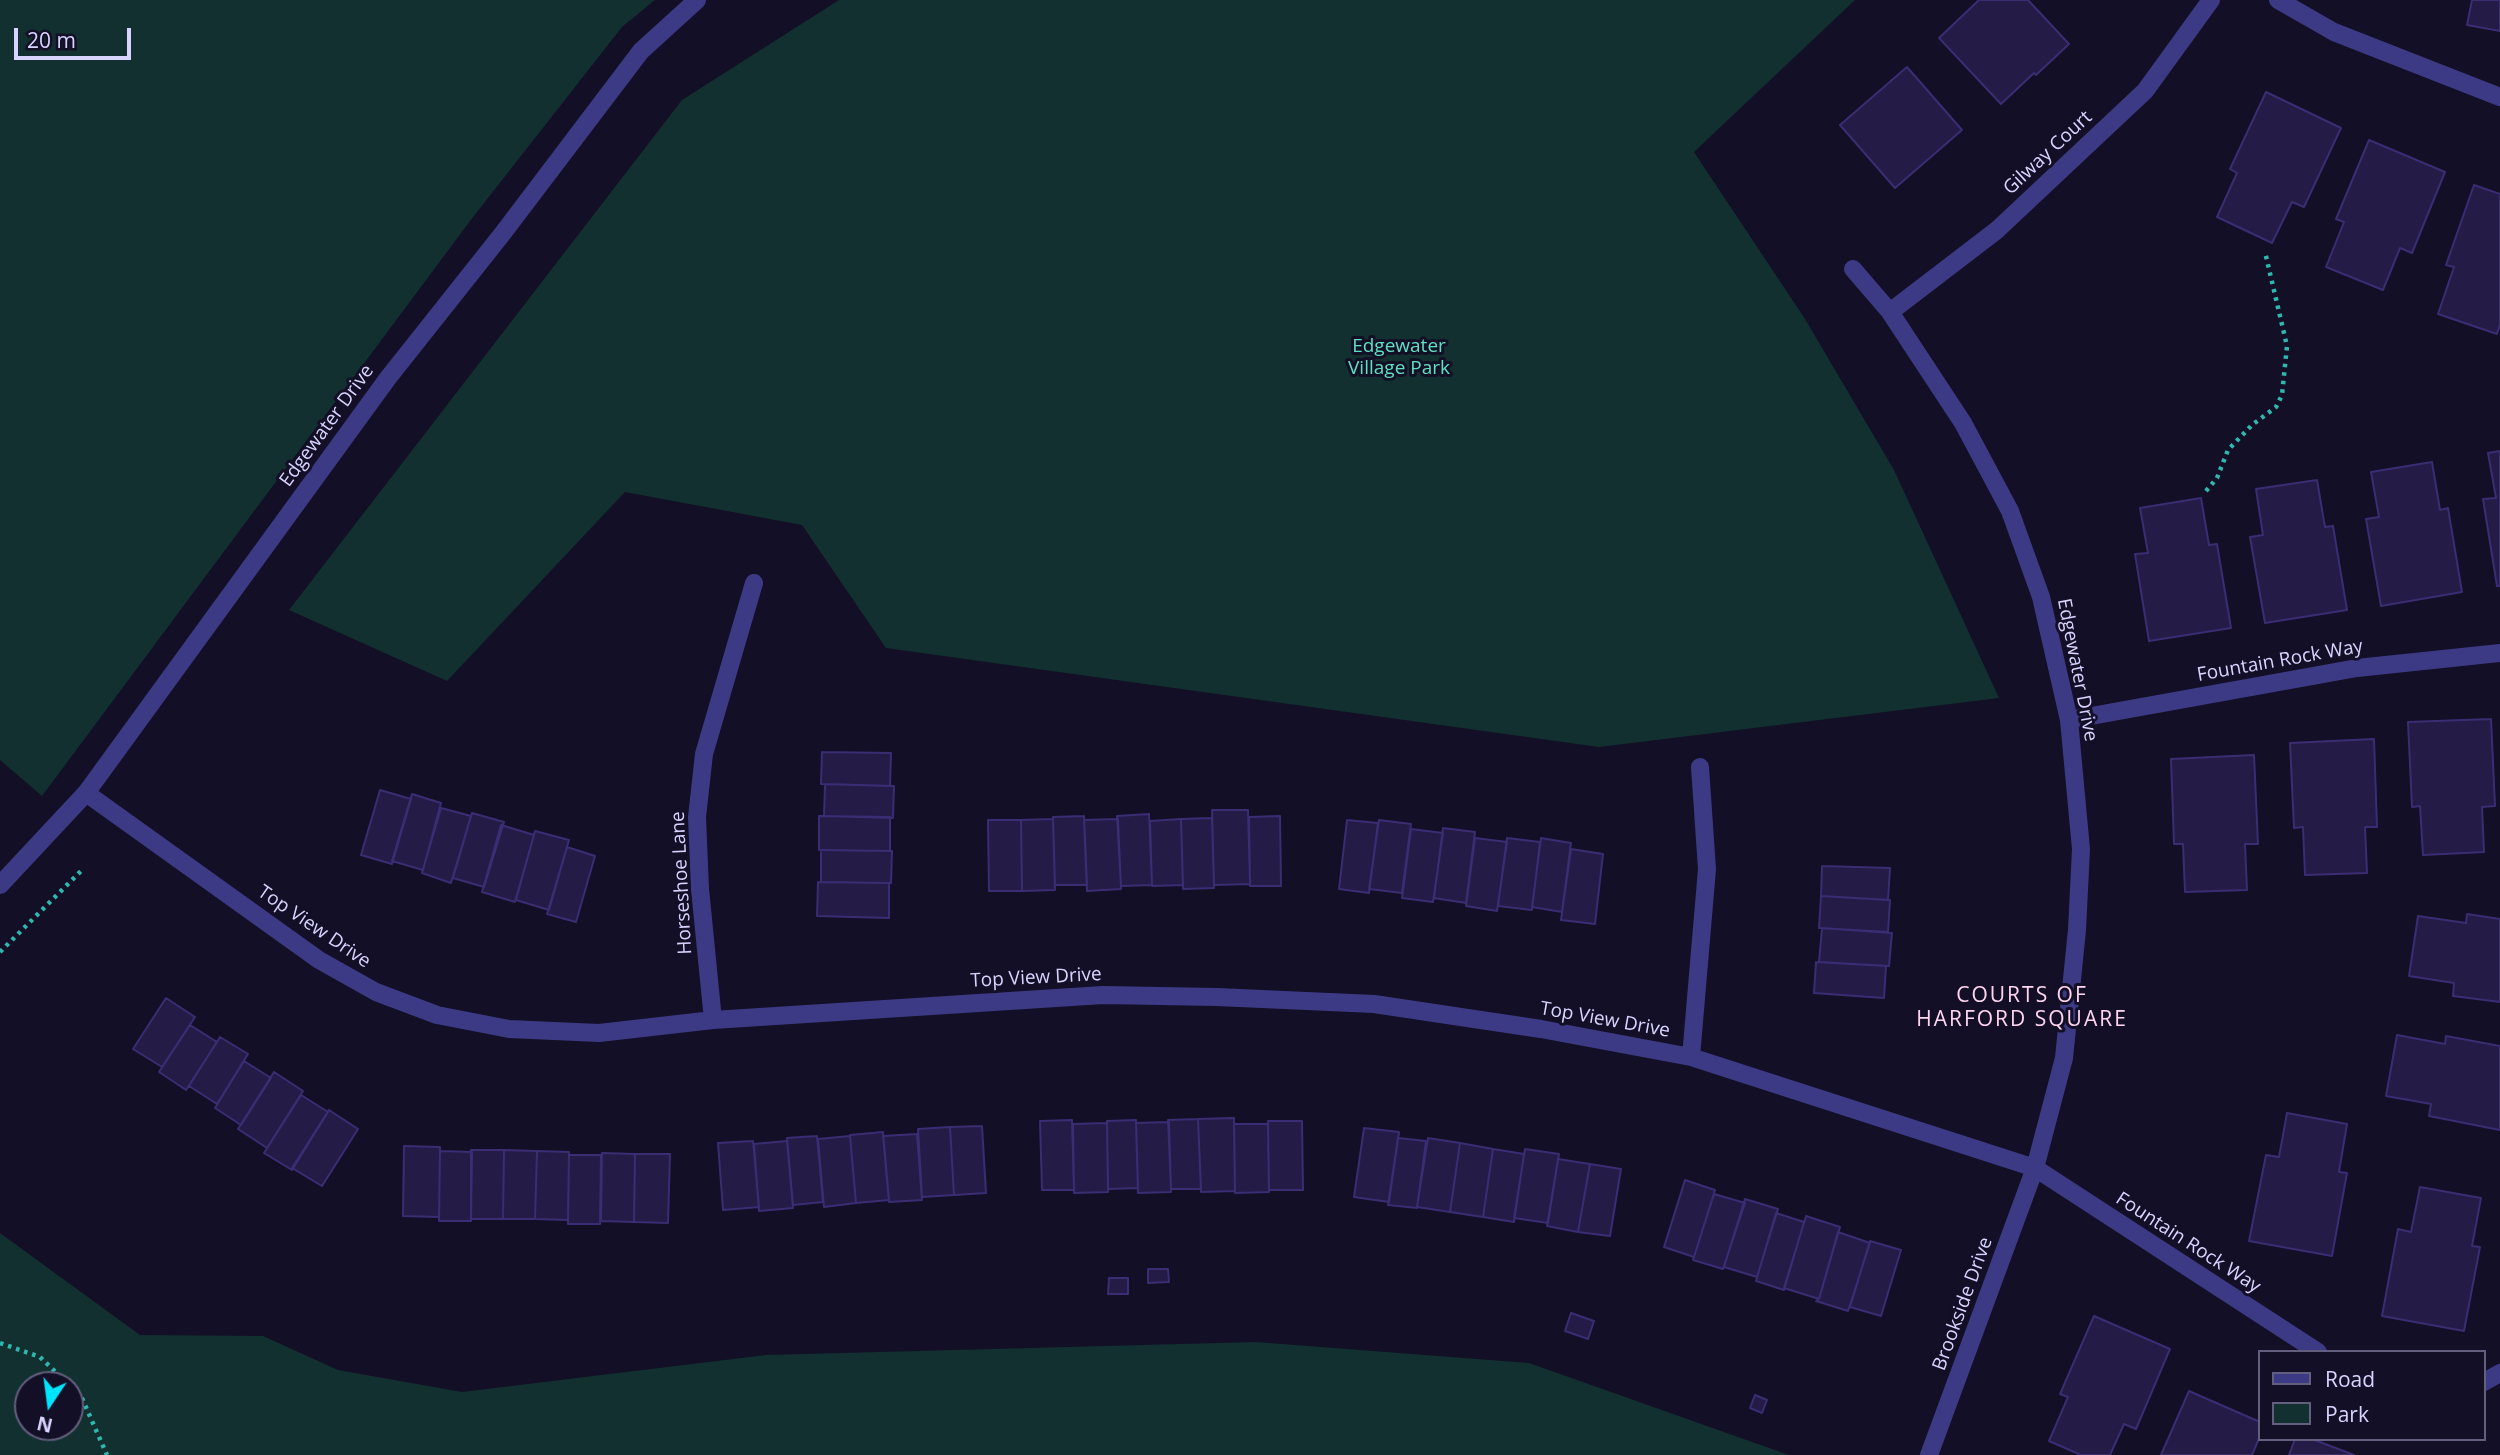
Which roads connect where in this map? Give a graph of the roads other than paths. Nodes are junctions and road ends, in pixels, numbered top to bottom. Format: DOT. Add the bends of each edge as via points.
graph roads {
  1 [pos="697,0"];
  2 [pos="2211,0"];
  3 [pos="2278,0"];
  4 [pos="2500,97"];
  5 [pos="1853,269"];
  6 [pos="1890,312"];
  7 [pos="754,583"];
  8 [pos="2500,653"];
  9 [pos="2069,720"];
  10 [pos="1700,766"];
  11 [pos="86,793"];
  12 [pos="0,885"];
  13 [pos="713,1020"];
  14 [pos="1690,1057"];
  15 [pos="2035,1168"];
  16 [pos="2315,1350"];
  17 [pos="1929,1455"];
  1 -- 11 [label="street, Edgewater Drive" via="641,51 388,378"];
  2 -- 6 [label="street, Gilway Court" via="2145,91 1997,230"];
  3 -- 4 [label="street" via="2334,32"];
  5 -- 6 [label="street, Edgewater Drive"];
  6 -- 9 [label="street, Edgewater Drive" via="1963,423 2010,511 2042,597"];
  7 -- 13 [label="street, Horseshoe Lane" via="704,754 697,817"];
  8 -- 9 [label="street, Fountain Rock Way" via="2357,668"];
  9 -- 15 [label="street, Edgewater Drive" via="2081,849 2077,930 2064,1058"];
  10 -- 14 [label="street" via="1707,869"];
  11 -- 12 [label="street, Edgewater Drive"];
  11 -- 13 [label="street, Top View Drive" via="319,960 376,992 437,1015 509,1028 598,1033"];
  13 -- 14 [label="street, Top View Drive" via="1103,995 1217,998 1374,1004"];
  14 -- 15 [label="street, Top View Drive"];
  15 -- 16 [label="street, Fountain Rock Way"];
  15 -- 17 [label="street, Brookside Drive"];
}
